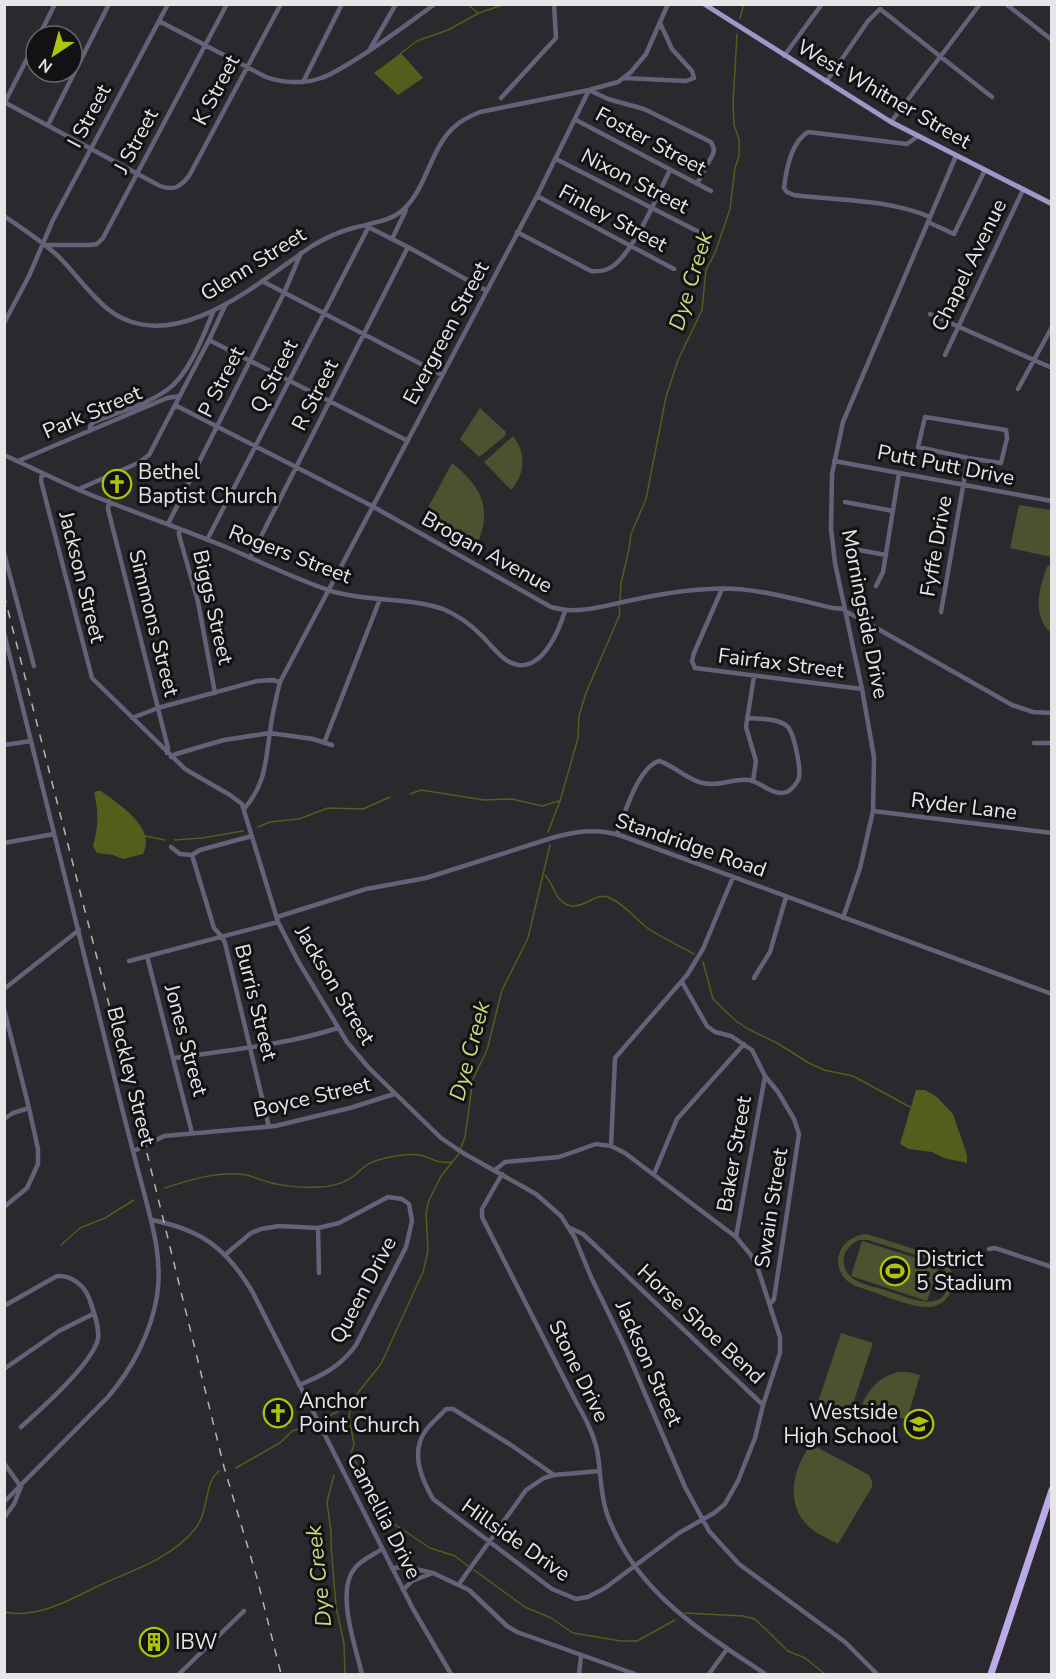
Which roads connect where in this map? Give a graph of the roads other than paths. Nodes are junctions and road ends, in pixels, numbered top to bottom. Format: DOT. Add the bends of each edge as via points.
graph roads {
  1 [pos="55,4"];
  2 [pos="109,4"];
  3 [pos="168,4"];
  4 [pos="227,4"];
  5 [pos="281,4"];
  6 [pos="342,4"];
  7 [pos="396,4"];
  8 [pos="435,4"];
  9 [pos="554,4"];
  10 [pos="668,4"];
  11 [pos="704,4"];
  12 [pos="822,4"];
  13 [pos="980,4"];
  14 [pos="1006,4"];
  15 [pos="159,21"];
  16 [pos="660,23"];
  17 [pos="45,24"];
  18 [pos="1052,40"];
  19 [pos="206,45"];
  20 [pos="368,52"];
  21 [pos="784,56"];
  22 [pos="941,57"];
  23 [pos="24,65"];
  24 [pos="248,67"];
  25 [pos="624,78"];
  26 [pos="303,82"];
  27 [pos="826,82"];
  28 [pos="589,90"];
  29 [pos="992,97"];
  30 [pos="501,98"];
  31 [pos="5,102"];
  32 [pos="576,120"];
  33 [pos="891,122"];
  34 [pos="48,125"];
  35 [pos="918,136"];
  36 [pos="92,148"];
  37 [pos="956,156"];
  38 [pos="556,159"];
  39 [pos="670,170"];
  40 [pos="985,171"];
  41 [pos="138,173"];
  42 [pos="697,184"];
  43 [pos="1023,190"];
  44 [pos="711,191"];
  45 [pos="537,196"];
  46 [pos="1052,204"];
  47 [pos="408,205"];
  48 [pos="651,208"];
  49 [pos="4,216"];
  50 [pos="929,220"];
  51 [pos="367,227"];
  52 [pos="517,232"];
  53 [pos="699,232"];
  54 [pos="392,239"];
  55 [pos="44,245"];
  56 [pos="631,246"];
  57 [pos="408,247"];
  58 [pos="301,253"];
  59 [pos="674,269"];
  60 [pos="262,281"];
  61 [pos="487,291"];
  62 [pos="284,293"];
  63 [pos="225,306"];
  64 [pos="214,310"];
  65 [pos="324,314"];
  66 [pos="930,314"];
  67 [pos="4,323"];
  68 [pos="958,326"];
  69 [pos="1052,327"];
  70 [pos="364,334"];
  71 [pos="209,340"];
  72 [pos="945,355"];
  73 [pos="1034,359"];
  74 [pos="250,360"];
  75 [pos="1052,368"];
  76 [pos="442,375"];
  77 [pos="290,380"];
  78 [pos="1018,389"];
  79 [pos="180,396"];
  80 [pos="331,401"];
  81 [pos="175,405"];
  82 [pos="217,426"];
  83 [pos="90,431"];
  84 [pos="408,441"];
  85 [pos="257,446"];
  86 [pos="4,455"];
  87 [pos="968,458"];
  88 [pos="18,461"];
  89 [pos="834,461"];
  90 [pos="297,466"];
  91 [pos="42,473"];
  92 [pos="899,473"];
  93 [pos="963,485"];
  94 [pos="78,489"];
  95 [pos="109,501"];
  96 [pos="1052,501"];
  97 [pos="845,502"];
  98 [pos="372,506"];
  99 [pos="893,511"];
  100 [pos="168,525"];
  101 [pos="179,529"];
  102 [pos="207,540"];
  103 [pos="855,549"];
  104 [pos="4,553"];
  105 [pos="886,555"];
  106 [pos="250,558"];
  107 [pos="876,586"];
  108 [pos="722,589"];
  109 [pos="329,590"];
  110 [pos="380,599"];
  111 [pos="844,610"];
  112 [pos="565,611"];
  113 [pos="941,612"];
  114 [pos="4,633"];
  115 [pos="34,666"];
  116 [pos="754,676"];
  117 [pos="280,682"];
  118 [pos="862,688"];
  119 [pos="215,693"];
  120 [pos="158,708"];
  121 [pos="1052,713"];
  122 [pos="132,718"];
  123 [pos="747,718"];
  124 [pos="270,733"];
  125 [pos="31,741"];
  126 [pos="324,743"];
  127 [pos="1035,743"];
  128 [pos="1052,743"];
  129 [pos="4,745"];
  130 [pos="332,745"];
  131 [pos="169,755"];
  132 [pos="753,781"];
  133 [pos="244,809"];
  134 [pos="873,811"];
  135 [pos="1052,833"];
  136 [pos="54,834"];
  137 [pos="617,834"];
  138 [pos="252,836"];
  139 [pos="4,843"];
  140 [pos="171,847"];
  141 [pos="192,855"];
  142 [pos="733,877"];
  143 [pos="786,897"];
  144 [pos="843,918"];
  145 [pos="278,920"];
  146 [pos="79,930"];
  147 [pos="222,937"];
  148 [pos="147,956"];
  149 [pos="129,961"];
  150 [pos="754,978"];
  151 [pos="682,982"];
  152 [pos="4,989"];
  153 [pos="1052,994"];
  154 [pos="4,1009"];
  155 [pos="338,1028"];
  156 [pos="744,1044"];
  157 [pos="251,1048"];
  158 [pos="174,1058"];
  159 [pos="765,1076"];
  160 [pos="394,1094"];
  161 [pos="29,1108"];
  162 [pos="4,1119"];
  163 [pos="269,1127"];
  164 [pos="192,1133"];
  165 [pos="611,1146"];
  166 [pos="134,1151"];
  167 [pos="495,1170"];
  168 [pos="502,1174"];
  169 [pos="654,1174"];
  170 [pos="4,1207"];
  171 [pos="152,1220"];
  172 [pos="318,1228"];
  173 [pos="570,1228"];
  174 [pos="736,1237"];
  175 [pos="989,1249"];
  176 [pos="226,1254"];
  177 [pos="1052,1267"];
  178 [pos="320,1273"];
  179 [pos="770,1304"];
  180 [pos="4,1306"];
  181 [pos="93,1314"];
  182 [pos="4,1369"];
  183 [pos="299,1385"];
  184 [pos="763,1405"];
  185 [pos="21,1427"];
  186 [pos="4,1463"];
  187 [pos="600,1471"];
  188 [pos="554,1475"];
  189 [pos="21,1487"];
  190 [pos="1052,1490"];
  191 [pos="4,1502"];
  192 [pos="4,1518"];
  193 [pos="701,1520"];
  194 [pos="489,1542"];
  195 [pos="382,1549"];
  196 [pos="636,1565"];
  197 [pos="392,1568"];
  198 [pos="433,1573"];
  199 [pos="459,1584"];
  200 [pos="403,1590"];
  201 [pos="244,1611"];
  202 [pos="726,1649"];
  203 [pos="581,1656"];
  204 [pos="179,1674"];
  205 [pos="362,1674"];
  206 [pos="451,1674"];
  207 [pos="579,1674"];
  208 [pos="635,1674"];
  209 [pos="709,1674"];
  210 [pos="765,1674"];
  211 [pos="877,1674"];
  212 [pos="990,1674"];
  1 -- 17 [label="street"];
  2 -- 34 [label="street"];
  3 -- 15 [label="street, I Street"];
  4 -- 19 [label="street, J Street"];
  5 -- 24 [label="street, K Street"];
  6 -- 26 [label="street"];
  7 -- 20 [label="street"];
  8 -- 20 [label="street"];
  9 -- 30 [label="street" via="556,38"];
  10 -- 16 [label="street, Glenn Street"];
  11 -- 21 [label="main road, West Whitner Street"];
  12 -- 21 [label="street"];
  13 -- 22 [label="street"];
  14 -- 18 [label="street"];
  15 -- 19 [label="street"];
  15 -- 36 [label="street, I Street"];
  16 -- 25 [label="street, Glenn Street" via="646,54"];
  16 -- 25 [label="street" via="672,49 694,78"];
  19 -- 24 [label="street"];
  19 -- 41 [label="street, J Street"];
  20 -- 26 [label="street" via="330,75"];
  21 -- 27 [label="main road, West Whitner Street"];
  22 -- 27 [label="street" via="878,10"];
  22 -- 29 [label="street"];
  22 -- 33 [label="street"];
  23 -- 31 [label="street"];
  24 -- 26 [label="street" via="272,80"];
  24 -- 41 [label="street, K Street" via="189,176 176,188 160,186"];
  25 -- 28 [label="street, Glenn Street"];
  27 -- 33 [label="main road, West Whitner Street"];
  28 -- 32 [label="street, Evergreen Street"];
  28 -- 42 [label="street" via="644,109 711,142 713,154"];
  28 -- 47 [label="street, Glenn Street" via="494,108 463,120 442,143"];
  31 -- 34 [label="street"];
  32 -- 38 [label="street, Evergreen Street"];
  32 -- 39 [label="street, Foster Street"];
  33 -- 35 [label="main road, West Whitner Street"];
  34 -- 36 [label="street"];
  35 -- 37 [label="main road, West Whitner Street"];
  35 -- 50 [label="street" via="907,144 808,132 797,143 784,188 794,195 899,206"];
  36 -- 41 [label="street"];
  36 -- 55 [label="street, I Street" via="53,220"];
  37 -- 40 [label="main road, West Whitner Street"];
  37 -- 50 [label="street, Morningside Drive"];
  38 -- 45 [label="street, Evergreen Street"];
  38 -- 48 [label="street, Nixon Street"];
  39 -- 42 [label="street, Foster Street"];
  39 -- 48 [label="street"];
  40 -- 43 [label="main road, West Whitner Street"];
  40 -- 50 [label="street" via="954,234"];
  41 -- 55 [label="street, J Street" via="97,244"];
  42 -- 44 [label="street, Foster Street"];
  43 -- 46 [label="main road, West Whitner Street"];
  43 -- 68 [label="street, Chapel Avenue"];
  45 -- 52 [label="street, Evergreen Street"];
  45 -- 56 [label="street, Finley Street"];
  47 -- 51 [label="street, Glenn Street" via="389,219"];
  47 -- 54 [label="street, Glenn Street"];
  48 -- 53 [label="street, Nixon Street"];
  48 -- 56 [label="street"];
  49 -- 55 [label="street, Glenn Street"];
  50 -- 89 [label="street, Morningside Drive" via="846,413"];
  51 -- 54 [label="street"];
  51 -- 58 [label="street, Glenn Street" via="332,235"];
  51 -- 65 [label="street, Q Street"];
  52 -- 56 [label="street" via="591,271 601,272 615,265"];
  52 -- 61 [label="street, Evergreen Street"];
  54 -- 57 [label="street"];
  55 -- 64 [label="street, Glenn Street" via="100,302 131,321 169,324"];
  55 -- 67 [label="street, I Street"];
  56 -- 59 [label="street, Finley Street"];
  57 -- 61 [label="street"];
  57 -- 70 [label="street, R Street"];
  58 -- 60 [label="street, Glenn Street"];
  58 -- 62 [label="street, P Street"];
  60 -- 62 [label="street"];
  60 -- 63 [label="street, Glenn Street"];
  61 -- 76 [label="street, Evergreen Street"];
  62 -- 65 [label="street"];
  62 -- 74 [label="street, P Street"];
  63 -- 64 [label="street, Glenn Street"];
  63 -- 71 [label="street"];
  64 -- 83 [label="street" via="196,351 169,389 94,422"];
  65 -- 70 [label="street"];
  65 -- 77 [label="street, Q Street"];
  66 -- 68 [label="street"];
  68 -- 72 [label="street, Chapel Avenue"];
  68 -- 73 [label="street"];
  69 -- 73 [label="street"];
  70 -- 76 [label="street"];
  70 -- 80 [label="street, R Street"];
  71 -- 74 [label="street"];
  71 -- 79 [label="street"];
  73 -- 75 [label="street"];
  73 -- 78 [label="street"];
  74 -- 77 [label="street"];
  74 -- 82 [label="street, P Street"];
  76 -- 84 [label="street, Evergreen Street"];
  77 -- 80 [label="street"];
  77 -- 85 [label="street, Q Street"];
  79 -- 81 [label="street"];
  79 -- 83 [label="street, Park Street"];
  80 -- 84 [label="street"];
  80 -- 90 [label="street, R Street"];
  81 -- 82 [label="street, Brogan Avenue"];
  81 -- 94 [label="street" via="145,460"];
  82 -- 85 [label="street, Brogan Avenue"];
  82 -- 100 [label="street, P Street"];
  83 -- 88 [label="street, Park Street"];
  84 -- 98 [label="street, Evergreen Street"];
  85 -- 90 [label="street, Brogan Avenue"];
  85 -- 102 [label="street, Q Street"];
  86 -- 88 [label="street, Rogers Street"];
  87 -- 87 [label="street" via="918,447 925,417 1006,430 1001,463"];
  87 -- 93 [label="street, Fyffe Drive"];
  88 -- 91 [label="street, Rogers Street"];
  89 -- 92 [label="street, Putt Putt Drive"];
  89 -- 111 [label="street, Morningside Drive" via="831,529"];
  90 -- 98 [label="street, Brogan Avenue"];
  90 -- 106 [label="street, R Street"];
  91 -- 94 [label="street, Rogers Street"];
  91 -- 122 [label="street, Jackson Street" via="89,671"];
  92 -- 93 [label="street, Putt Putt Drive"];
  92 -- 99 [label="street"];
  93 -- 96 [label="street, Putt Putt Drive"];
  93 -- 113 [label="street, Fyffe Drive"];
  94 -- 95 [label="street, Rogers Street"];
  95 -- 100 [label="street, Rogers Street"];
  95 -- 120 [label="street, Simmons Street"];
  97 -- 99 [label="street"];
  98 -- 109 [label="street, Evergreen Street"];
  98 -- 112 [label="street, Brogan Avenue" via="523,592"];
  99 -- 105 [label="street"];
  100 -- 101 [label="street, Rogers Street"];
  101 -- 102 [label="street, Rogers Street"];
  101 -- 119 [label="street, Biggs Street" via="205,632"];
  102 -- 106 [label="street, Rogers Street"];
  103 -- 105 [label="street"];
  104 -- 115 [label="street"];
  105 -- 107 [label="street"];
  106 -- 109 [label="street, Rogers Street"];
  108 -- 111 [label="street, Brogan Avenue" via="760,591"];
  108 -- 112 [label="street, Brogan Avenue" via="666,593"];
  108 -- 116 [label="street, Fairfax Street" via="692,661 695,668"];
  109 -- 110 [label="street, Rogers Street"];
  109 -- 117 [label="street, Evergreen Street"];
  110 -- 112 [label="street, Rogers Street" via="425,604 461,618 505,659 517,665 539,658 560,627"];
  110 -- 126 [label="street"];
  111 -- 118 [label="street, Morningside Drive"];
  111 -- 121 [label="street, Brogan Avenue" via="1012,705"];
  114 -- 125 [label="street, Bleckley Street"];
  116 -- 118 [label="street, Fairfax Street"];
  116 -- 123 [label="street"];
  117 -- 119 [label="street" via="257,681"];
  117 -- 124 [label="street, Evergreen Street"];
  118 -- 134 [label="street, Morningside Drive" via="874,757"];
  119 -- 120 [label="street"];
  120 -- 122 [label="street"];
  120 -- 131 [label="street, Simmons Street"];
  122 -- 131 [label="street, Jackson Street"];
  123 -- 132 [label="street" via="747,734 756,761"];
  123 -- 132 [label="street" via="787,726 793,734 799,771 798,780 786,792 778,793"];
  124 -- 126 [label="street"];
  124 -- 131 [label="street"];
  124 -- 133 [label="street, Evergreen Street" via="264,778"];
  125 -- 129 [label="street"];
  125 -- 136 [label="street, Bleckley Street"];
  126 -- 130 [label="street"];
  127 -- 128 [label="street"];
  131 -- 133 [label="street, Jackson Street" via="195,776 237,800"];
  132 -- 137 [label="street" via="702,783 664,762 653,762 637,785"];
  133 -- 138 [label="street, Jackson Street"];
  134 -- 135 [label="street, Ryder Lane"];
  134 -- 144 [label="street, Morningside Drive"];
  136 -- 139 [label="street"];
  136 -- 146 [label="street, Bleckley Street"];
  137 -- 142 [label="street, Standridge Road"];
  137 -- 145 [label="street, Standridge Road" via="576,831 426,878 366,889"];
  138 -- 141 [label="street"];
  138 -- 145 [label="street, Jackson Street"];
  140 -- 141 [label="street" via="180,854"];
  141 -- 147 [label="street, Burris Street" via="214,928"];
  142 -- 143 [label="street, Standridge Road"];
  142 -- 151 [label="street" via="703,949"];
  143 -- 144 [label="street, Standridge Road"];
  143 -- 150 [label="street" via="770,952"];
  144 -- 153 [label="street, Standridge Road"];
  145 -- 147 [label="street, Standridge Road"];
  145 -- 155 [label="street, Jackson Street"];
  146 -- 152 [label="street"];
  146 -- 166 [label="street, Bleckley Street"];
  147 -- 148 [label="street, Standridge Road"];
  147 -- 157 [label="street, Burris Street"];
  148 -- 149 [label="street, Standridge Road"];
  148 -- 158 [label="street, Jones Street"];
  151 -- 156 [label="street" via="707,1026"];
  151 -- 165 [label="street" via="615,1058"];
  154 -- 161 [label="street"];
  155 -- 157 [label="street"];
  155 -- 160 [label="street, Jackson Street" via="358,1057"];
  156 -- 159 [label="street, Swain Street" via="752,1050"];
  156 -- 169 [label="street" via="677,1119"];
  157 -- 158 [label="street"];
  157 -- 163 [label="street, Burris Street"];
  158 -- 164 [label="street, Jones Street"];
  159 -- 174 [label="street, Baker Street"];
  159 -- 179 [label="street, Swain Street" via="794,1119 799,1134 774,1299"];
  160 -- 163 [label="street, Boyce Street"];
  160 -- 167 [label="street, Jackson Street" via="451,1146"];
  161 -- 162 [label="street"];
  161 -- 170 [label="street" via="38,1164 27,1188"];
  163 -- 164 [label="street, Boyce Street"];
  164 -- 166 [label="street, Boyce Street" via="164,1136"];
  165 -- 167 [label="street" via="596,1144 559,1157 505,1162"];
  165 -- 169 [label="street, Horse Shoe Bend"];
  166 -- 171 [label="street, Bleckley Street"];
  167 -- 168 [label="street, Jackson Street"];
  168 -- 173 [label="street, Jackson Street" via="536,1194"];
  168 -- 187 [label="street, Stone Drive" via="482,1209 482,1217 590,1426"];
  169 -- 174 [label="street, Horse Shoe Bend"];
  171 -- 176 [label="street, Camellia Drive" via="185,1228"];
  171 -- 189 [label="street, Bleckley Street" via="157,1295 141,1347 119,1384"];
  172 -- 176 [label="street, Queen Drive" via="270,1226 251,1233"];
  172 -- 178 [label="street"];
  172 -- 183 [label="street, Queen Drive" via="339,1222 388,1197 409,1204 412,1221 406,1247 356,1345 332,1369"];
  173 -- 184 [label="street, Horse Shoe Bend" via="583,1234"];
  173 -- 193 [label="street, Jackson Street"];
  174 -- 179 [label="street, Horse Shoe Bend" via="758,1269"];
  175 -- 177 [label="street"];
  176 -- 183 [label="street, Camellia Drive" via="252,1291"];
  179 -- 184 [label="street, Horse Shoe Bend" via="781,1348"];
  180 -- 181 [label="street" via="65,1275 88,1296"];
  181 -- 182 [label="street" via="59,1331"];
  181 -- 185 [label="street" via="98,1337 87,1361"];
  183 -- 195 [label="street, Camellia Drive"];
  184 -- 193 [label="street, Hillside Drive" via="755,1438 731,1495"];
  186 -- 189 [label="street"];
  187 -- 188 [label="street"];
  187 -- 196 [label="street, Stone Drive" via="607,1512"];
  188 -- 194 [label="street" via="526,1490"];
  188 -- 194 [label="street, Hillside Drive" via="468,1418 446,1409 419,1443 421,1471 433,1499"];
  189 -- 191 [label="street, Bleckley Street"];
  189 -- 192 [label="street, Bleckley Street"];
  190 -- 212 [label="highway"];
  193 -- 196 [label="street, Hillside Drive"];
  193 -- 211 [label="street, Jackson Street" via="734,1559 844,1642"];
  194 -- 196 [label="street, Hillside Drive" via="552,1589 576,1599 605,1588"];
  194 -- 199 [label="street"];
  195 -- 197 [label="street, Camellia Drive"];
  195 -- 205 [label="street" via="356,1566 346,1590"];
  196 -- 202 [label="street, Stone Drive" via="663,1601"];
  197 -- 198 [label="street"];
  197 -- 200 [label="street, Camellia Drive"];
  198 -- 199 [label="street"];
  198 -- 200 [label="street" via="412,1581"];
  199 -- 203 [label="street" via="517,1632"];
  200 -- 206 [label="street, Camellia Drive"];
  201 -- 204 [label="street"];
  202 -- 209 [label="street"];
  202 -- 210 [label="street, Stone Drive"];
  203 -- 207 [label="street"];
  203 -- 208 [label="street"];
}
